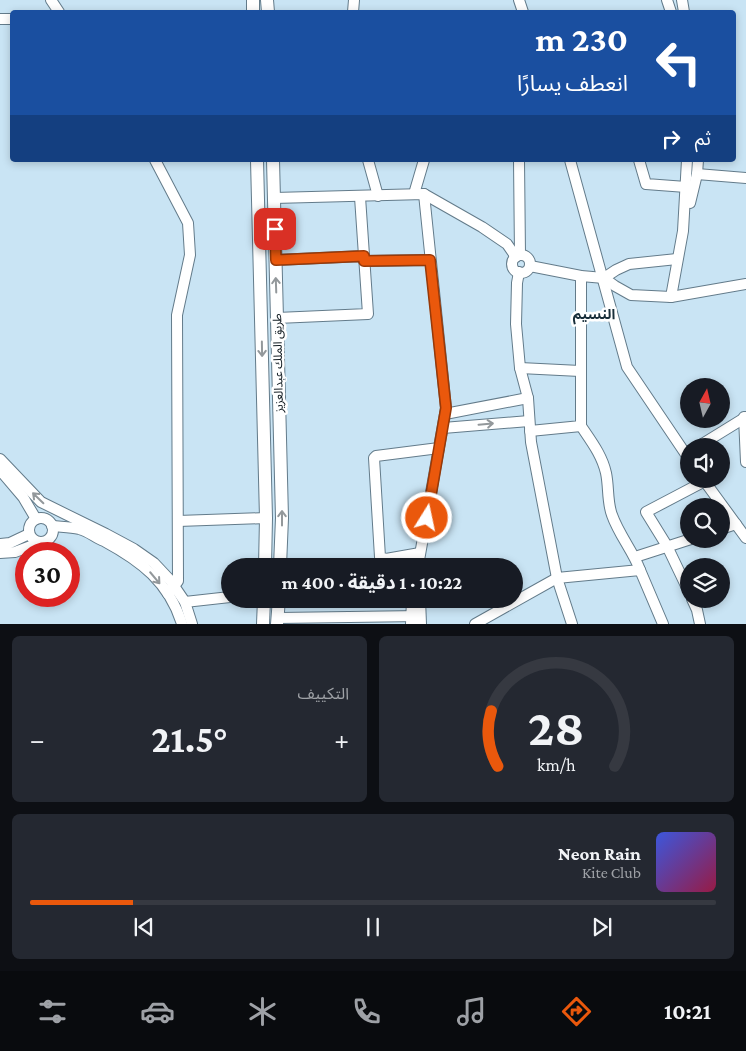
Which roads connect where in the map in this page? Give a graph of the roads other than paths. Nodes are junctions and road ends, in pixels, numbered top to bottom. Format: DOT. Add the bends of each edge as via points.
graph roads {
  1 [pos="156,162"];
  2 [pos="257,162"];
  3 [pos="273,162"];
  4 [pos="369,162"];
  5 [pos="424,162"];
  6 [pos="519,162"];
  7 [pos="571,162"];
  8 [pos="640,162"];
  9 [pos="687,162"];
  10 [pos="698,162"];
  11 [pos="697,174"];
  12 [pos="746,178"];
  13 [pos="686,187"];
  14 [pos="419,194"];
  15 [pos="360,196"];
  16 [pos="378,196"];
  17 [pos="274,198"];
  18 [pos="683,231"];
  19 [pos="518,256"];
  20 [pos="364,259"];
  21 [pos="677,259"];
  22 [pos="276,260"];
  23 [pos="430,260"];
  24 [pos="530,266"];
  25 [pos="519,272"];
  26 [pos="581,276"];
  27 [pos="604,278"];
  28 [pos="746,284"];
  29 [pos="671,297"];
  30 [pos="277,318"];
  31 [pos="520,368"];
  32 [pos="580,371"];
  33 [pos="528,398"];
  34 [pos="445,414"];
  35 [pos="745,417"];
  36 [pos="530,426"];
  37 [pos="581,426"];
  38 [pos="443,428"];
  39 [pos="712,438"];
  40 [pos="680,443"];
  41 [pos="440,448"];
  42 [pos="0,458"];
  43 [pos="746,462"];
  44 [pos="0,470"];
  45 [pos="690,488"];
  46 [pos="710,488"];
  47 [pos="266,518"];
  48 [pos="36,519"];
  49 [pos="178,521"];
  50 [pos="83,522"];
  51 [pos="50,523"];
  52 [pos="736,524"];
  53 [pos="730,526"];
  54 [pos="29,534"];
  55 [pos="746,538"];
  56 [pos="37,542"];
  57 [pos="43,542"];
  58 [pos="680,542"];
  59 [pos="0,544"];
  60 [pos="667,546"];
  61 [pos="15,552"];
  62 [pos="0,553"];
  63 [pos="420,553"];
  64 [pos="635,557"];
  65 [pos="265,558"];
  66 [pos="280,558"];
  67 [pos="419,558"];
  68 [pos="640,570"];
  69 [pos="680,573"];
  70 [pos="557,578"];
  71 [pos="171,590"];
  72 [pos="221,598"];
  73 [pos="185,602"];
  74 [pos="264,608"];
  75 [pos="278,608"];
  76 [pos="696,608"];
  77 [pos="416,620"];
  78 [pos="277,621"];
  79 [pos="182,624"];
  80 [pos="192,624"];
  81 [pos="263,624"];
  82 [pos="475,624"];
  83 [pos="572,624"];
  84 [pos="663,624"];
  85 [pos="700,624"];
  1 -- 49 [label="street" via="188,223 190,255 177,315"];
  2 -- 47 [label="main road, طريق الملك عبدالعزيز, one-way"];
  3 -- 17 [label="main road, طريق الملك عبدالعزيز"];
  4 -- 16 [label="street"];
  5 -- 14 [label="street"];
  6 -- 19 [label="street"];
  7 -- 27 [label="street"];
  8 -- 13 [label="street" via="646,184"];
  9 -- 13 [label="street"];
  10 -- 11 [label="street"];
  11 -- 12 [label="street"];
  11 -- 18 [label="street"];
  13 -- 18 [label="street"];
  14 -- 16 [label="street"];
  14 -- 19 [label="street" via="482,227"];
  14 -- 23 [label="street"];
  15 -- 16 [label="street"];
  15 -- 17 [label="street"];
  15 -- 20 [label="street"];
  17 -- 22 [label="main road, طريق الملك عبدالعزيز"];
  18 -- 21 [label="street"];
  19 -- 24 [label="street" via="527,257"];
  19 -- 25 [label="street" via="513,266"];
  20 -- 22 [label="street"];
  20 -- 23 [label="street"];
  20 -- 30 [label="street" via="368,314"];
  21 -- 27 [label="street" via="629,264"];
  21 -- 29 [label="street"];
  30 -- 22 [label="main road, طريق الملك عبدالعزيز, one-way"];
  23 -- 34 [label="street"];
  24 -- 25 [label="street" via="525,272"];
  24 -- 26 [label="street"];
  25 -- 31 [label="street" via="516,324"];
  26 -- 27 [label="street"];
  26 -- 32 [label="street"];
  27 -- 29 [label="street" via="631,295"];
  27 -- 40 [label="street" via="628,367"];
  28 -- 29 [label="street"];
  66 -- 30 [label="main road, طريق الملك عبدالعزيز, one-way"];
  31 -- 32 [label="street"];
  31 -- 33 [label="street"];
  32 -- 37 [label="street"];
  33 -- 34 [label="street"];
  33 -- 36 [label="street"];
  34 -- 38 [label="street"];
  35 -- 39 [label="street"];
  35 -- 43 [label="street"];
  36 -- 37 [label="street"];
  38 -- 36 [label="street, one-way"];
  36 -- 70 [label="street"];
  37 -- 64 [label="street" via="597,449 606,473 611,514"];
  38 -- 41 [label="street"];
  41 -- 63 [label="street"];
  41 -- 63 [label="street" via="374,458 380,557"];
  50 -- 42 [label="street, one-way" via="41,502"];
  44 -- 48 [label="street" via="23,497"];
  45 -- 60 [label="street" via="646,512"];
  46 -- 52 [label="street"];
  47 -- 49 [label="street"];
  47 -- 65 [label="main road, طريق الملك عبدالعزيز"];
  48 -- 51 [label="street" via="44,518"];
  48 -- 54 [label="street" via="30,524"];
  49 -- 71 [label="street" via="178,581"];
  50 -- 51 [label="street"];
  50 -- 71 [label="street" via="154,563"];
  51 -- 57 [label="street" via="52,534"];
  51 -- 71 [label="street, one-way" via="81,530 122,551"];
  52 -- 53 [label="street"];
  52 -- 55 [label="street"];
  54 -- 56 [label="street"];
  54 -- 59 [label="street"];
  58 -- 60 [label="street"];
  60 -- 64 [label="street"];
  60 -- 69 [label="street"];
  61 -- 62 [label="street"];
  63 -- 67 [label="street"];
  64 -- 68 [label="street"];
  68 -- 70 [label="street"];
  68 -- 84 [label="street"];
  70 -- 82 [label="street"];
  70 -- 83 [label="street"];
  71 -- 73 [label="street"];
  71 -- 79 [label="street"];
  72 -- 73 [label="street"];
  73 -- 80 [label="street"];
  74 -- 81 [label="main road"];
  75 -- 78 [label="main road"];
  76 -- 85 [label="street"];
  77 -- 78 [label="street"];
}
